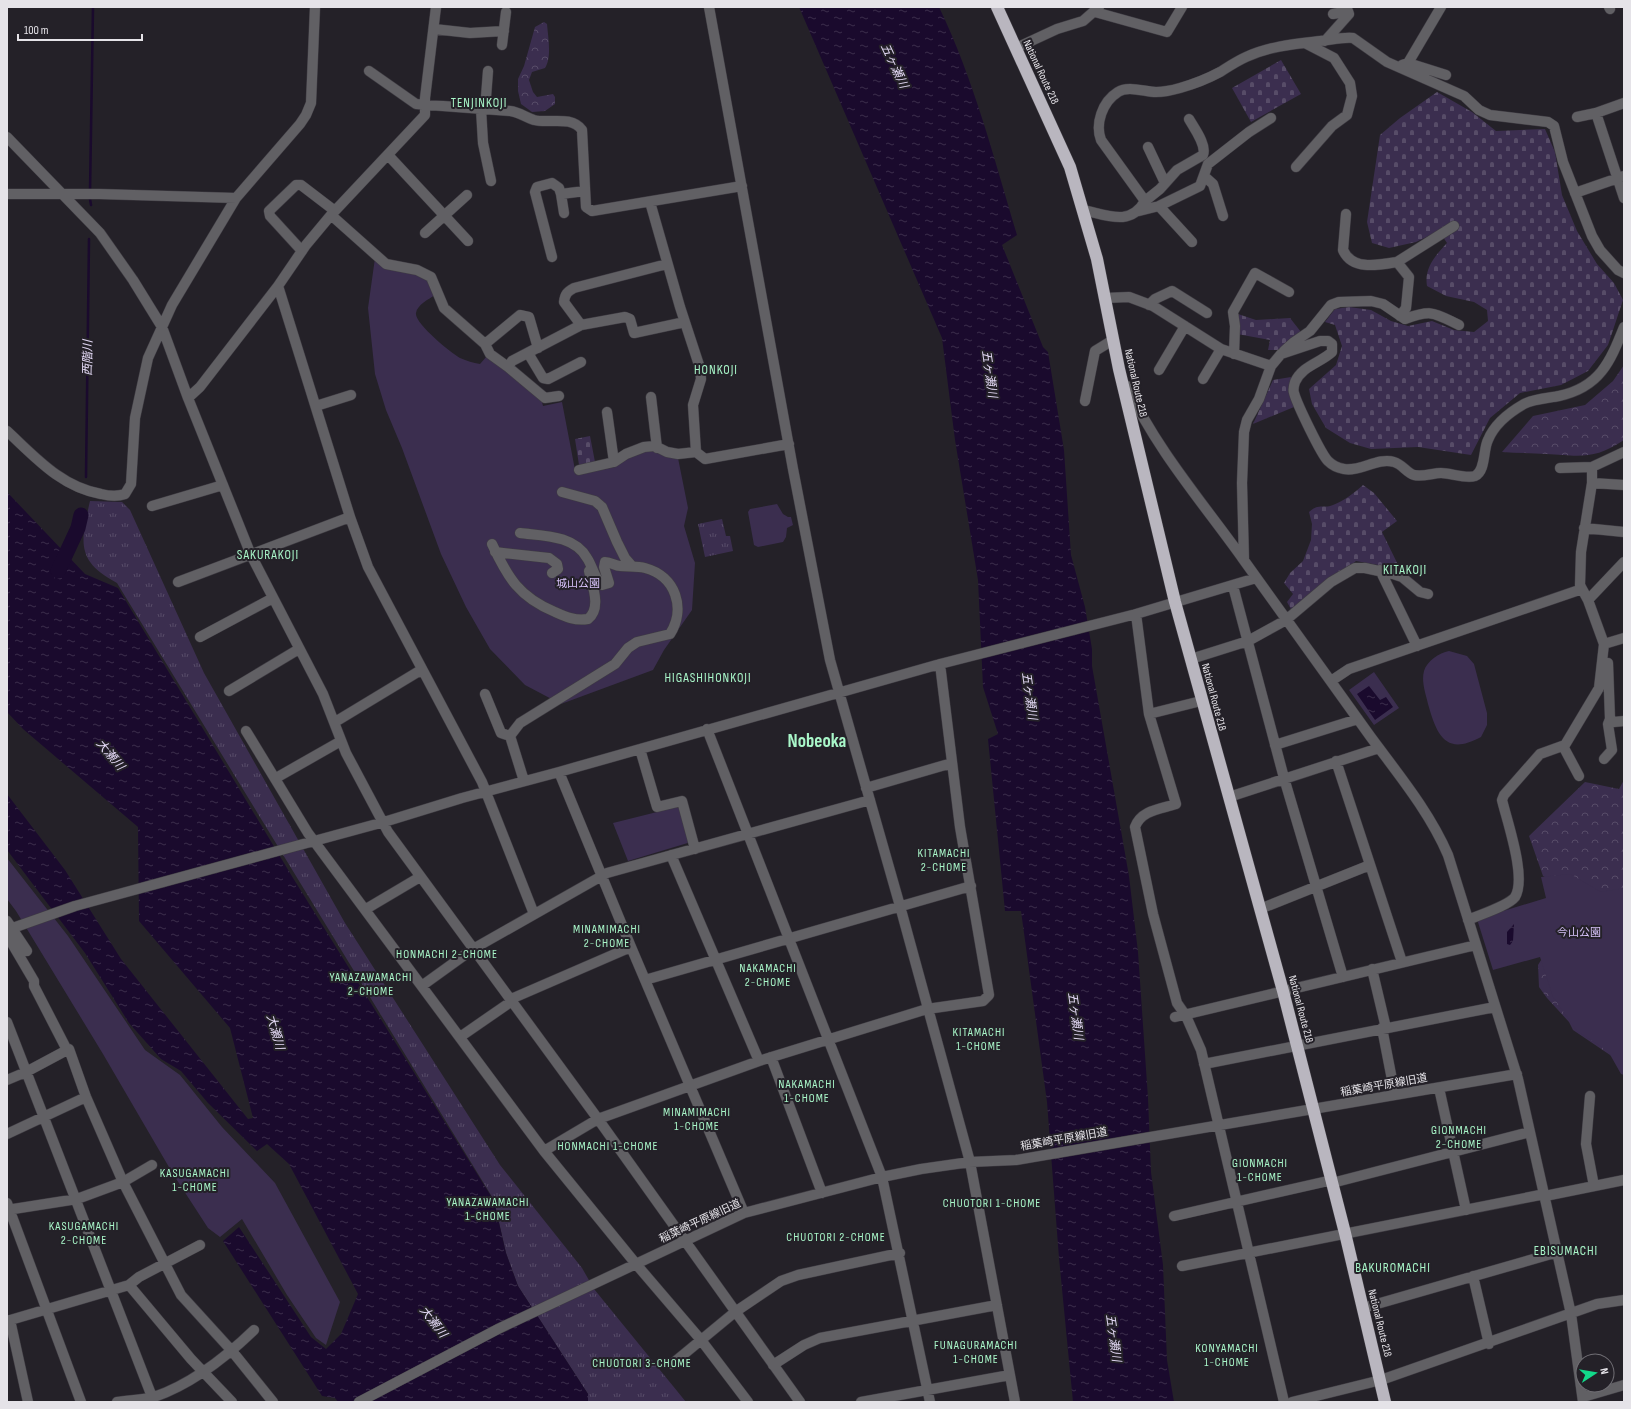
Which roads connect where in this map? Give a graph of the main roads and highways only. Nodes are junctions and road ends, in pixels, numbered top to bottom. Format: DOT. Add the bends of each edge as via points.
graph roads {
  1 [pos="997,7"];
  2 [pos="1385,1402"];
  1 -- 2 [label="highway, National Route 218" via="1070,167 1097,259 1119,369 1175,602 1283,991"];
}
